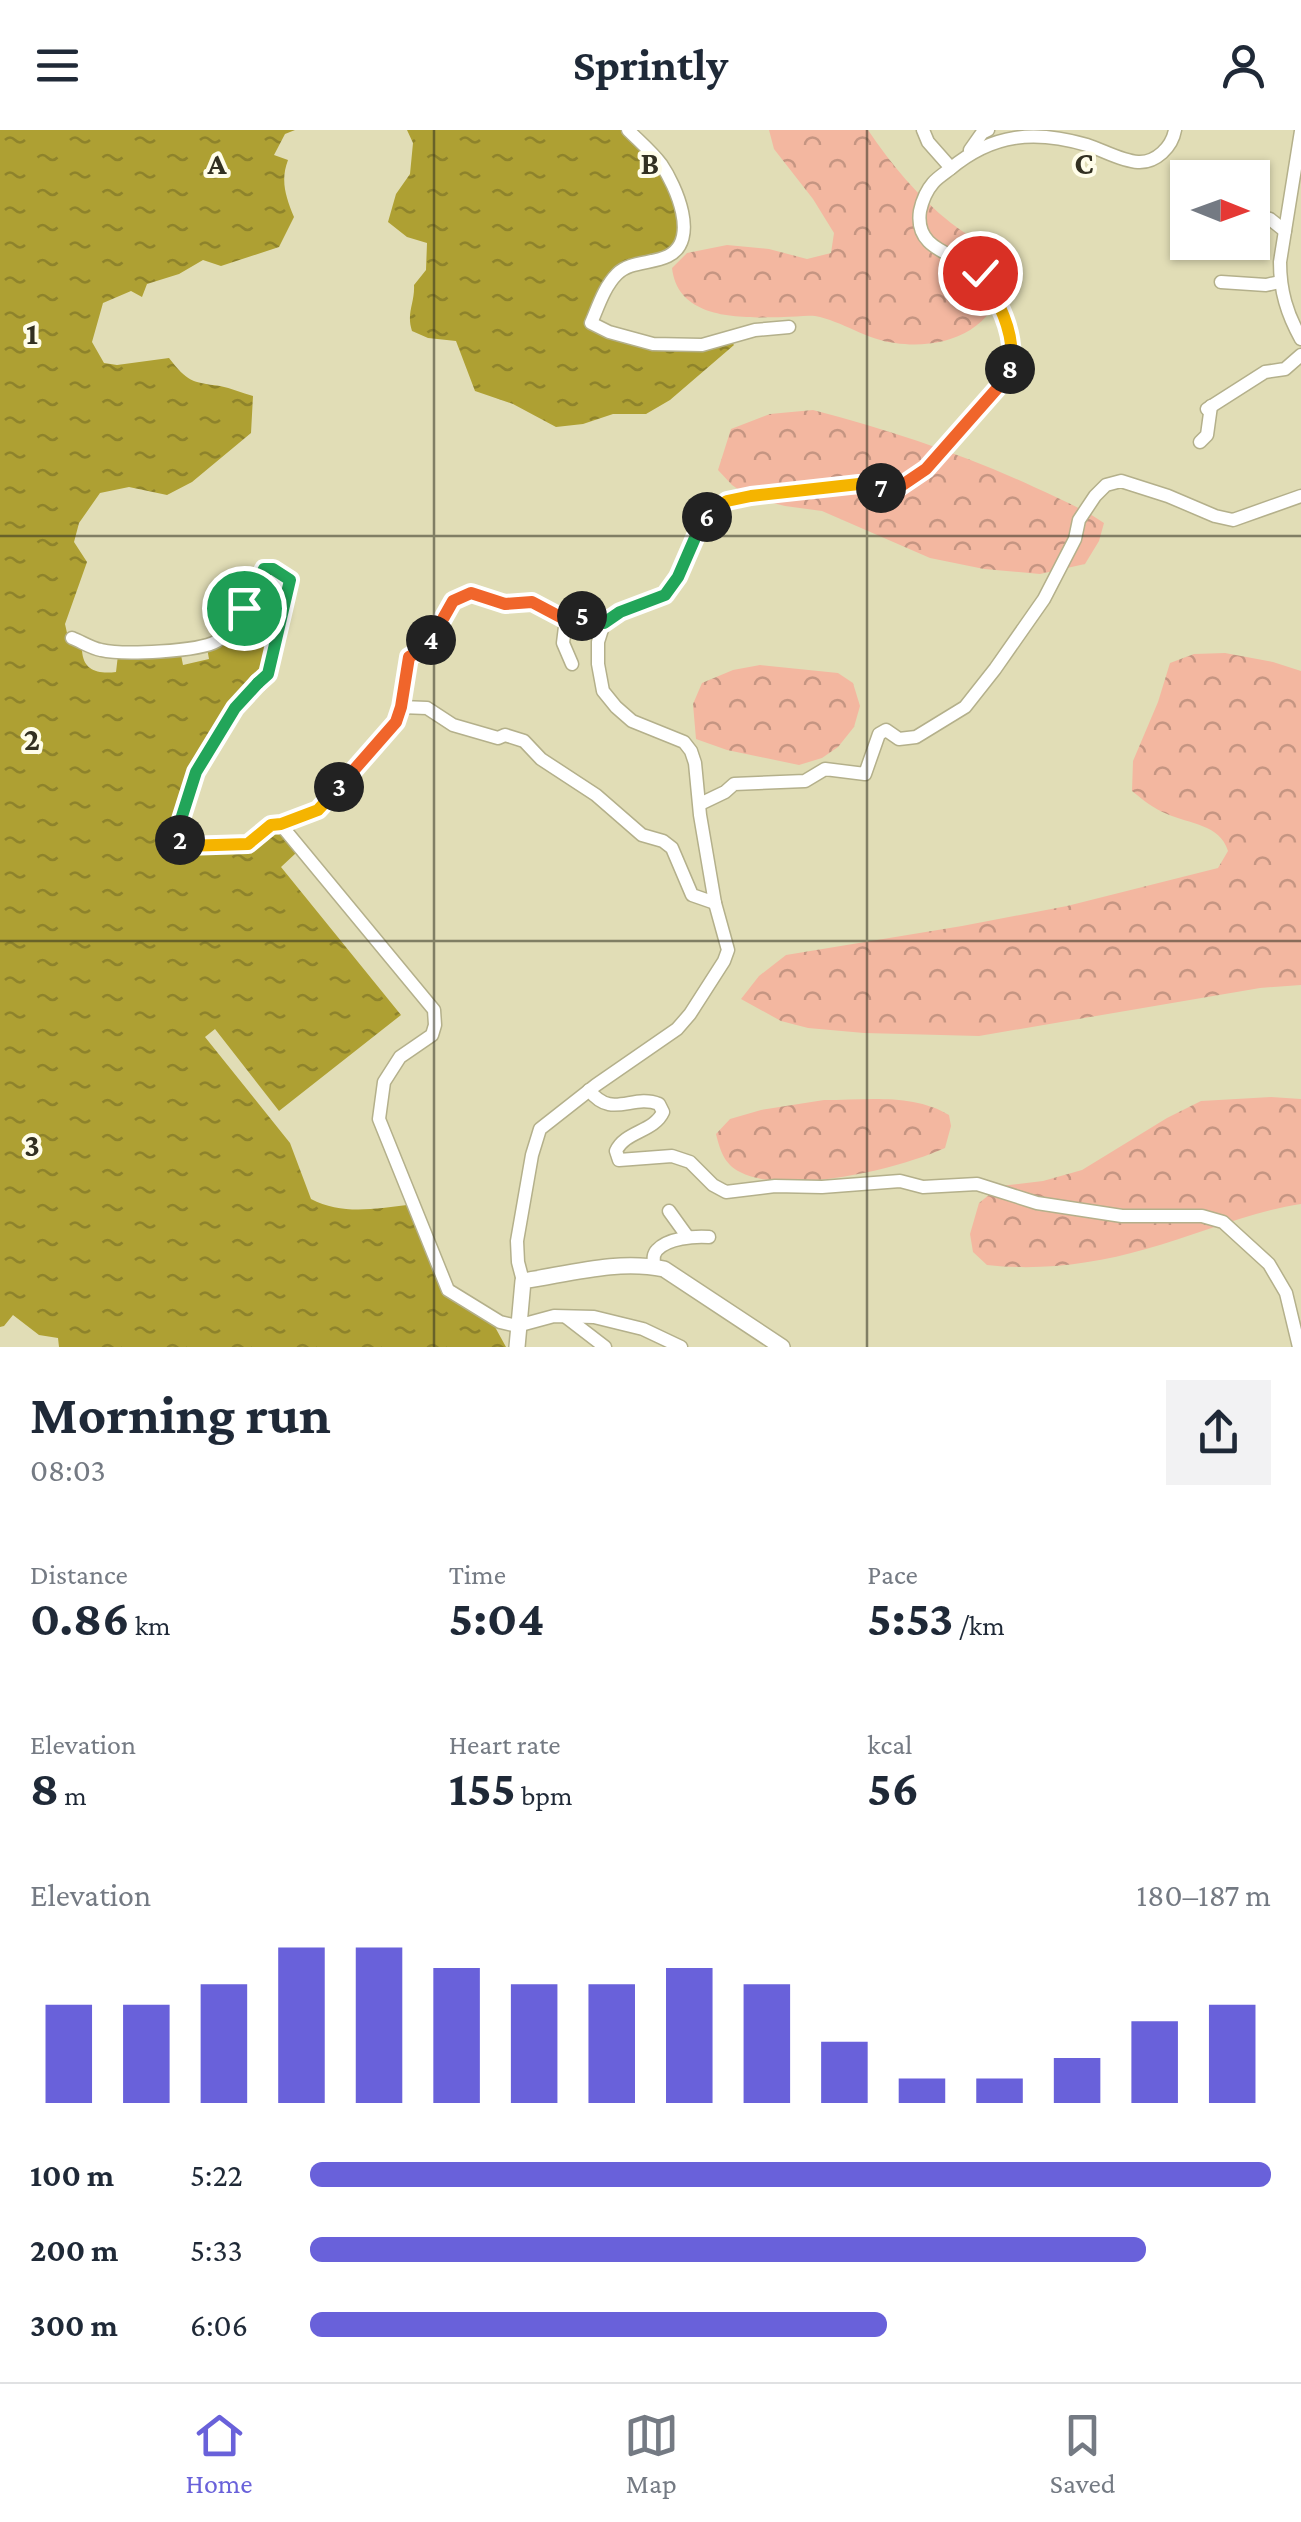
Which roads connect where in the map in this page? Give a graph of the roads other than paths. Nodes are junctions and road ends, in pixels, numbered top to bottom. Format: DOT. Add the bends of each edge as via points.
graph roads {
  1 [pos="628,130"];
  2 [pos="923,130"];
  3 [pos="986,130"];
  4 [pos="1175,130"];
  5 [pos="1301,131"];
  6 [pos="968,154"];
  7 [pos="951,168"];
  8 [pos="1294,212"];
  9 [pos="1270,220"];
  10 [pos="1285,231"];
  11 [pos="1221,282"];
  12 [pos="1280,282"];
  13 [pos="788,327"];
  14 [pos="1301,339"];
  15 [pos="1301,355"];
  16 [pos="1200,442"];
  17 [pos="1301,496"];
  18 [pos="566,620"];
  19 [pos="604,623"];
  20 [pos="72,638"];
  21 [pos="572,664"];
  22 [pos="401,707"];
  23 [pos="700,804"];
  24 [pos="281,824"];
  25 [pos="716,902"];
  26 [pos="589,1090"];
  27 [pos="628,1122"];
  28 [pos="652,1124"];
  29 [pos="669,1212"];
  30 [pos="687,1236"];
  31 [pos="709,1237"];
  32 [pos="654,1267"];
  33 [pos="523,1281"];
  34 [pos="566,1317"];
  35 [pos="517,1326"];
  36 [pos="516,1347"];
  37 [pos="604,1347"];
  38 [pos="680,1347"];
  39 [pos="782,1347"];
  40 [pos="1299,1347"];
  1 -- 13 [label="street" via="661,165 679,200 683,242 674,254 618,273 592,323 654,344 702,345"];
  2 -- 7 [label="street"];
  3 -- 6 [label="street"];
  4 -- 6 [label="street" via="1159,156 1140,162 1027,137 994,141"];
  5 -- 8 [label="street"];
  6 -- 7 [label="street"];
  7 -- 19 [label="street" via="927,192 919,222 926,240 980,273 997,298 1013,356 1001,384 926,469 898,488 859,484 727,501 698,531 665,595"];
  8 -- 10 [label="street"];
  9 -- 10 [label="street"];
  10 -- 12 [label="street"];
  11 -- 12 [label="street"];
  12 -- 14 [label="street"];
  15 -- 16 [label="street" via="1209,408"];
  17 -- 23 [label="street" via="1233,520 1121,481 1106,485 1079,520 1044,599 965,706 916,737 879,734 865,774 825,769 805,781 734,784"];
  18 -- 19 [label="street" via="590,614"];
  18 -- 21 [label="street"];
  18 -- 22 [label="street" via="532,602 505,604 471,593 453,601 428,646 409,657"];
  19 -- 23 [label="street" via="598,642 603,691 632,722 684,742 696,764"];
  20 -- 24 [label="street" via="103,651 181,652 215,643 264,569 290,580 268,674 235,708 196,772 176,835 184,846 248,844"];
  22 -- 24 [label="street" via="396,722 318,810"];
  22 -- 25 [label="street" via="427,708 453,725 524,740 642,835 672,848 692,895"];
  23 -- 25 [label="street"];
  24 -- 35 [label="street" via="434,1010 432,1035 400,1058 384,1082 379,1119 448,1290"];
  25 -- 26 [label="street" via="728,950 690,1014"];
  26 -- 28 [label="street" via="610,1106 660,1104 664,1112"];
  26 -- 33 [label="street" via="540,1129 517,1241"];
  27 -- 28 [label="street"];
  28 -- 40 [label="street" via="619,1143 619,1160 672,1156 726,1192 900,1181 923,1187 977,1184 1037,1203 1224,1222 1269,1264 1286,1293"];
  29 -- 30 [label="street"];
  30 -- 31 [label="street"];
  30 -- 32 [label="street" via="658,1248"];
  32 -- 33 [label="main road" via="625,1265"];
  32 -- 39 [label="main road"];
  33 -- 35 [label="main road"];
  34 -- 35 [label="street"];
  34 -- 37 [label="street"];
  34 -- 38 [label="street" via="643,1329"];
  35 -- 36 [label="main road"];
}
